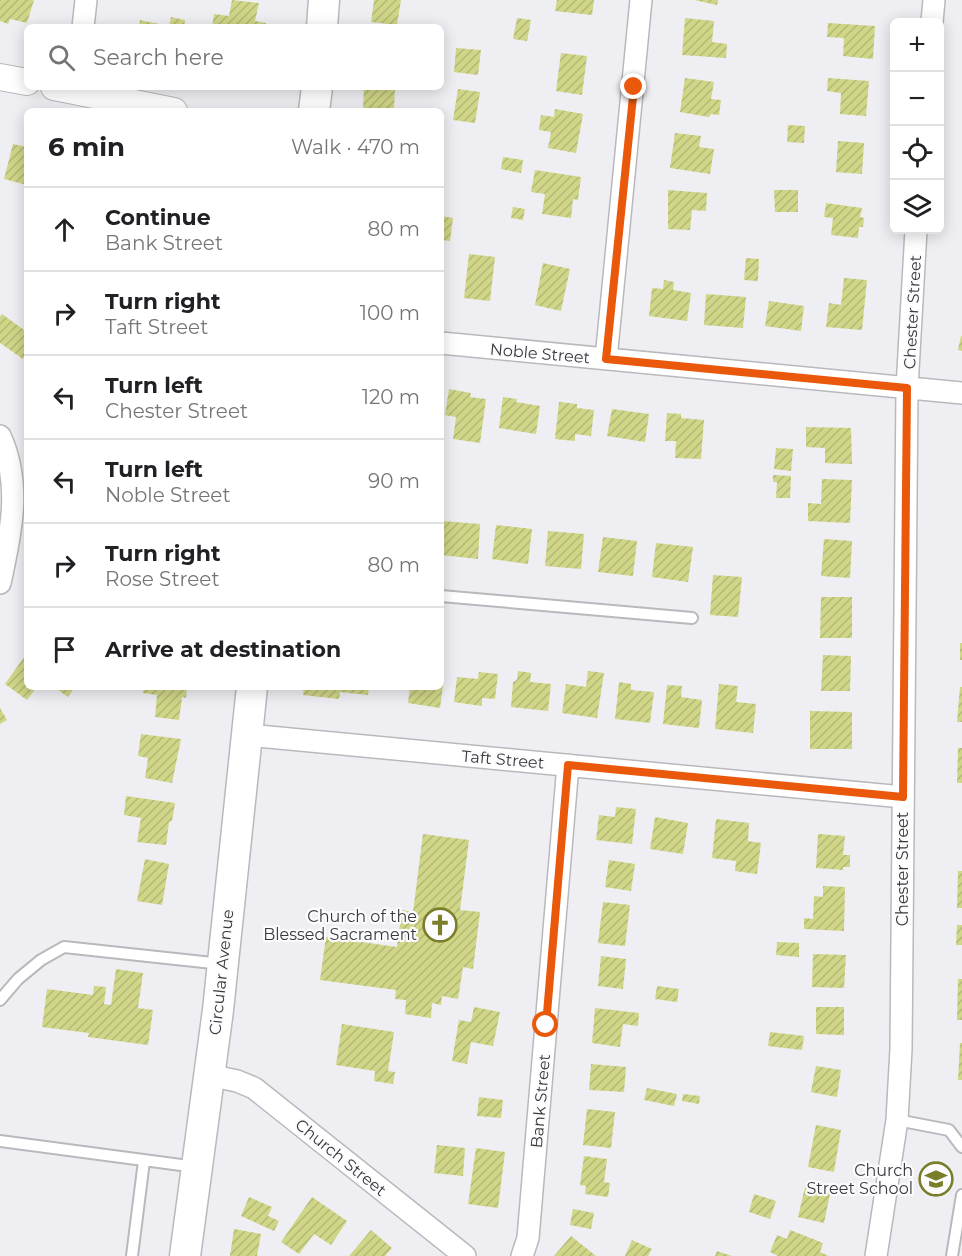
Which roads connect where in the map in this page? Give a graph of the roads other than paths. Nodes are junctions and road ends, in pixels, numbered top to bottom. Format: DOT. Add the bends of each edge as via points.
graph roads {
  1 [pos="86,0"];
  2 [pos="324,0"];
  3 [pos="641,0"];
  4 [pos="934,0"];
  5 [pos="932,18"];
  6 [pos="83,24"];
  7 [pos="322,24"];
  8 [pos="0,76"];
  9 [pos="24,81"];
  10 [pos="78,90"];
  11 [pos="316,90"];
  12 [pos="160,108"];
  13 [pos="314,108"];
  14 [pos="916,234"];
  15 [pos="444,343"];
  16 [pos="606,359"];
  17 [pos="907,388"];
  18 [pos="962,393"];
  19 [pos="0,436"];
  20 [pos="19,537"];
  21 [pos="0,583"];
  22 [pos="444,596"];
  23 [pos="692,618"];
  24 [pos="252,690"];
  25 [pos="247,735"];
  26 [pos="568,765"];
  27 [pos="903,797"];
  28 [pos="223,964"];
  29 [pos="0,1000"];
  30 [pos="209,1075"];
  31 [pos="897,1120"];
  32 [pos="0,1142"];
  33 [pos="962,1147"];
  34 [pos="144,1161"];
  35 [pos="196,1167"];
  36 [pos="962,1195"];
  37 [pos="132,1256"];
  38 [pos="185,1256"];
  39 [pos="465,1256"];
  40 [pos="522,1256"];
  41 [pos="876,1256"];
  42 [pos="952,1256"];
  1 -- 6 [label="street"];
  2 -- 7 [label="main road"];
  3 -- 16 [label="street"];
  4 -- 5 [label="street"];
  8 -- 9 [label="street"];
  10 -- 12 [label="street"];
  11 -- 13 [label="main road"];
  14 -- 17 [label="street, Chester Street"];
  15 -- 16 [label="street, Noble Street"];
  16 -- 17 [label="street, Noble Street"];
  17 -- 18 [label="street, Noble Street"];
  17 -- 27 [label="street, Chester Street"];
  19 -- 20 [label="street" via="14,486"];
  20 -- 21 [label="street"];
  22 -- 23 [label="lane"];
  24 -- 25 [label="main road, Circular Avenue"];
  25 -- 26 [label="street, Taft Street"];
  25 -- 28 [label="main road, Circular Avenue"];
  26 -- 27 [label="street, Taft Street"];
  26 -- 40 [label="street, Bank Street" via="528,1238"];
  27 -- 31 [label="street, Chester Street"];
  28 -- 29 [label="lane" via="64,947 18,979"];
  28 -- 30 [label="main road, Circular Avenue"];
  30 -- 35 [label="main road, Circular Avenue"];
  30 -- 39 [label="street, Church Street" via="254,1088"];
  31 -- 33 [label="lane" via="949,1130"];
  31 -- 41 [label="street, Chester Street"];
  32 -- 34 [label="lane"];
  34 -- 35 [label="lane"];
  34 -- 37 [label="lane"];
  35 -- 38 [label="main road, Circular Avenue"];
  36 -- 42 [label="lane"];
}
